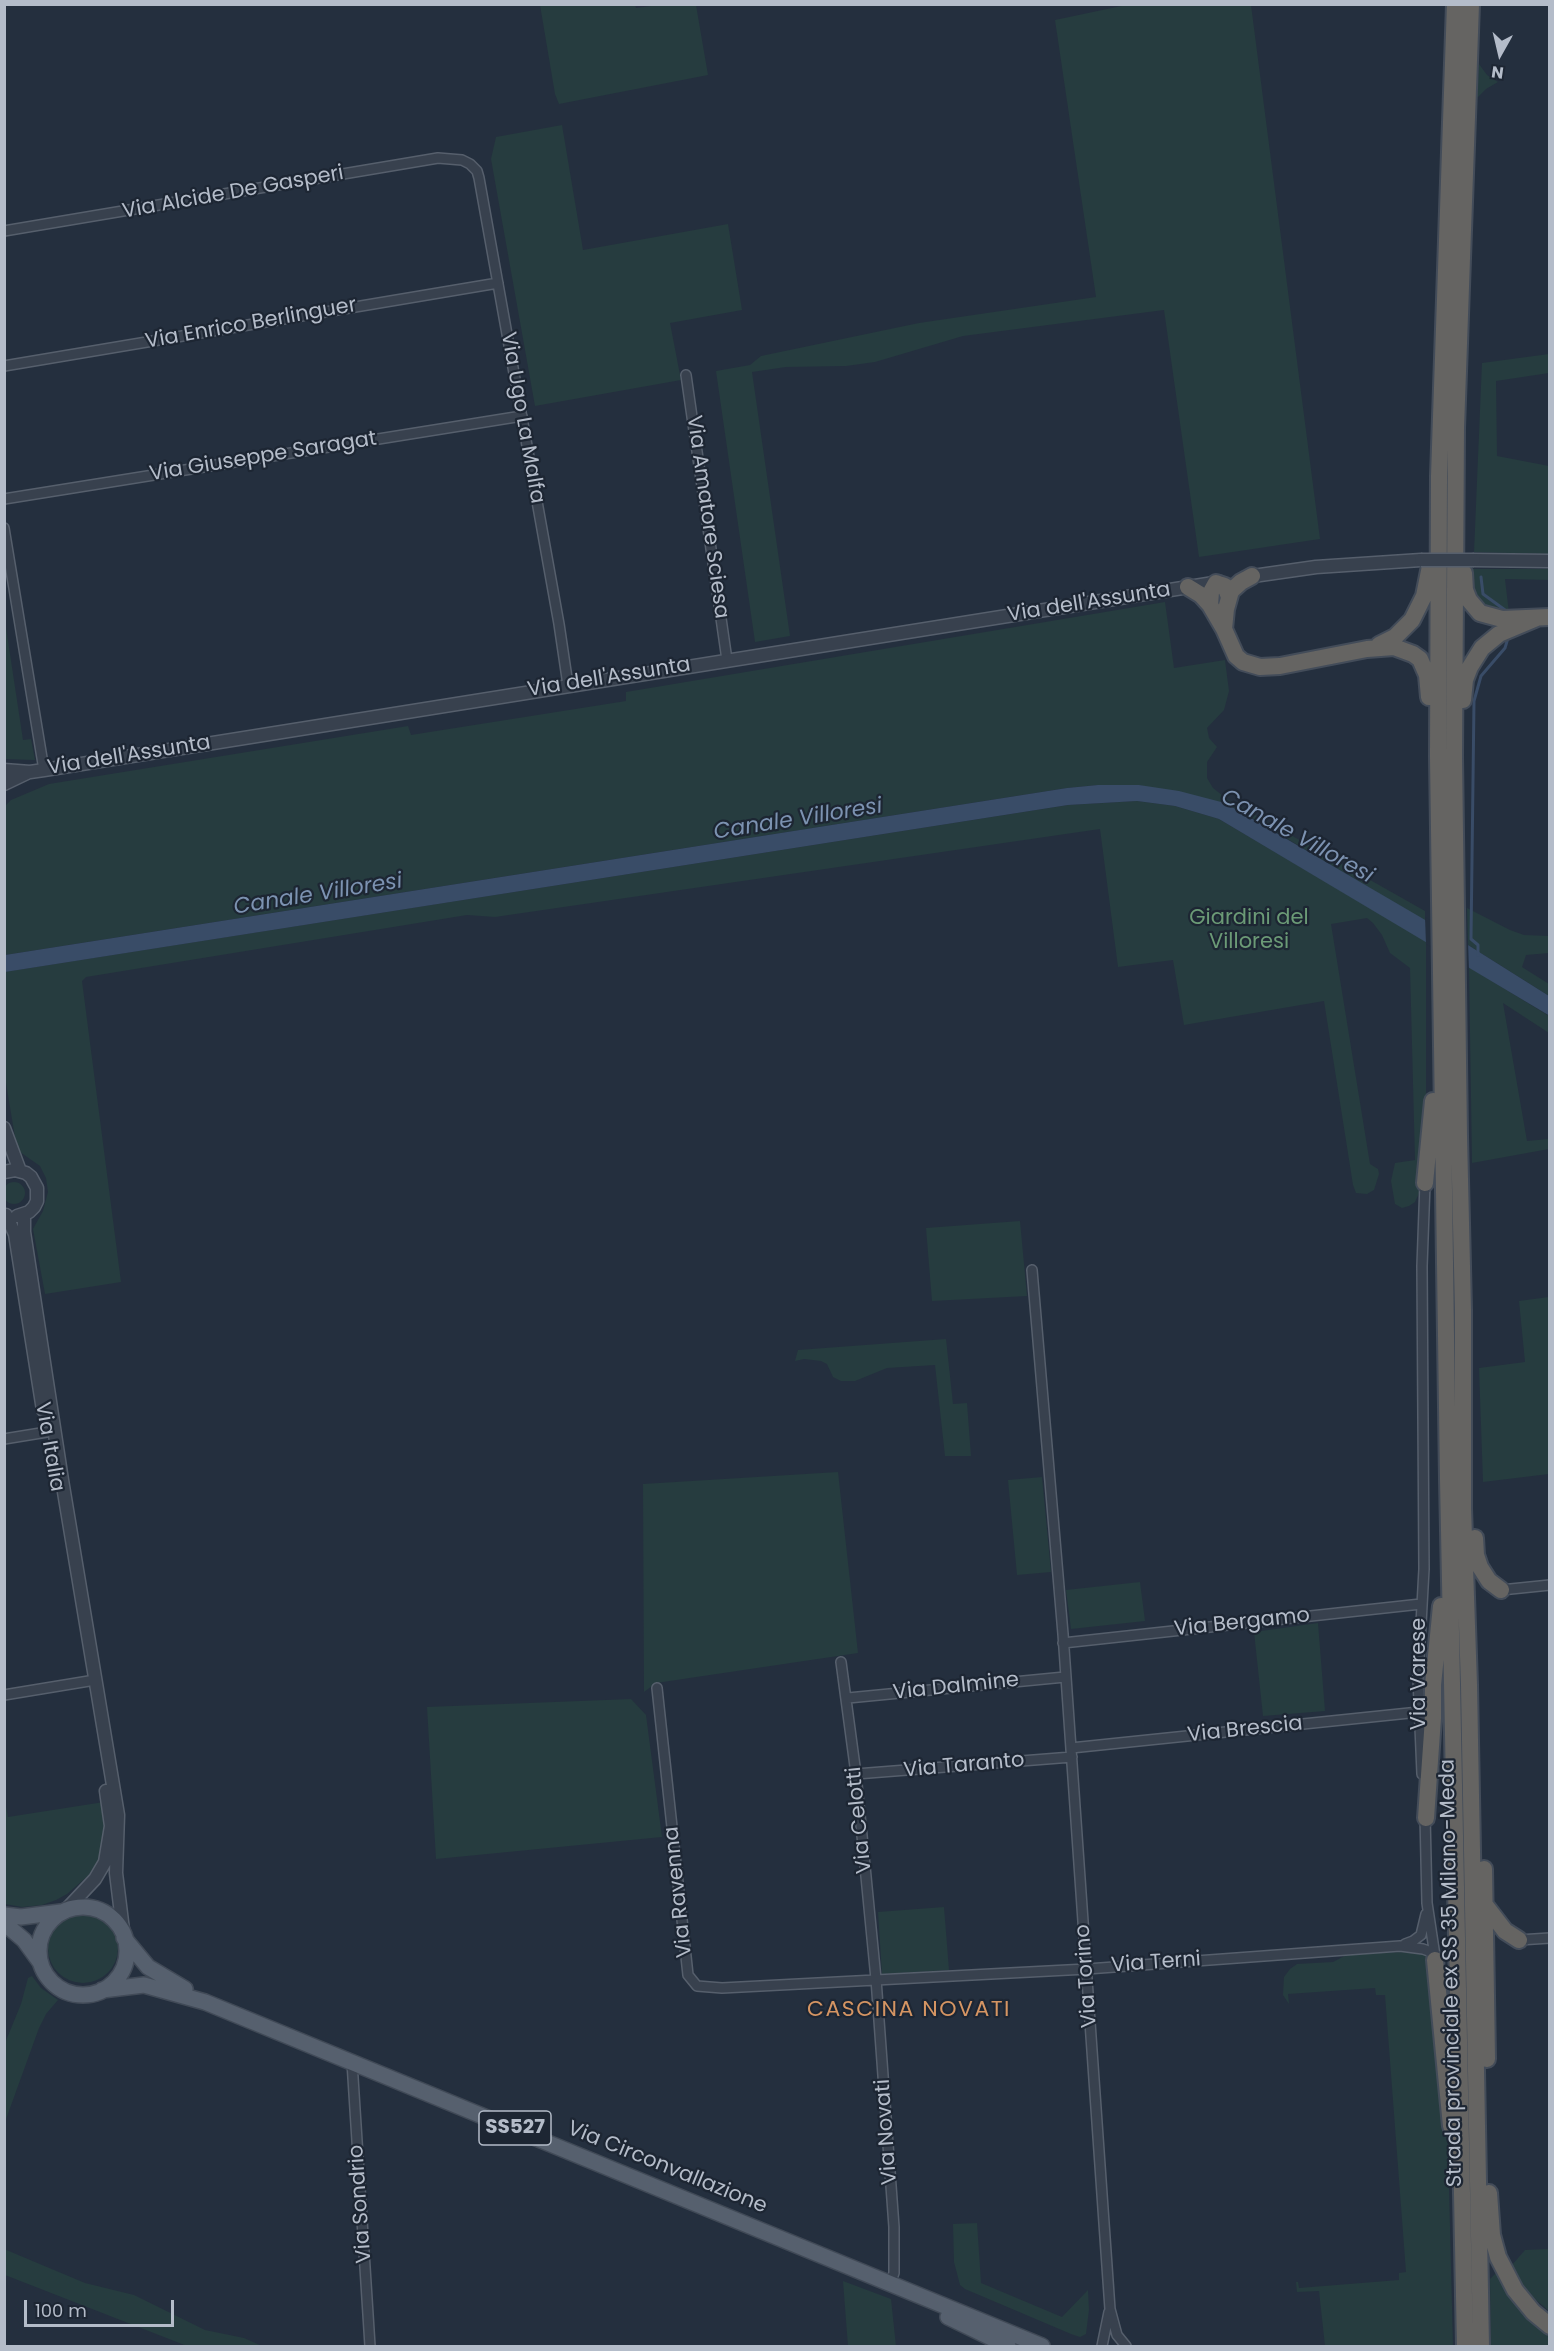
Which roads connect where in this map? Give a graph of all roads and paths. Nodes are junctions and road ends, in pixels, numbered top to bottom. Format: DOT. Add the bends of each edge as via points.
graph roads {
  1 [pos="1455,4"];
  2 [pos="1471,4"];
  3 [pos="462,160"];
  4 [pos="4,231"];
  5 [pos="498,283"];
  6 [pos="4,366"];
  7 [pos="686,375"];
  8 [pos="522,416"];
  9 [pos="1439,476"];
  10 [pos="4,499"];
  11 [pos="1455,518"];
  12 [pos="4,528"];
  13 [pos="1550,561"];
  14 [pos="1252,576"];
  15 [pos="1215,582"];
  16 [pos="1188,587"];
  17 [pos="1229,597"];
  18 [pos="1210,605"];
  19 [pos="1543,618"];
  20 [pos="1224,629"];
  21 [pos="1367,649"];
  22 [pos="727,660"];
  23 [pos="568,685"];
  24 [pos="1446,757"];
  25 [pos="4,770"];
  26 [pos="44,770"];
  27 [pos="30,772"];
  28 [pos="4,784"];
  29 [pos="1440,962"];
  30 [pos="4,1128"];
  31 [pos="20,1171"];
  32 [pos="4,1172"];
  33 [pos="1425,1183"];
  34 [pos="5,1215"];
  35 [pos="24,1215"];
  36 [pos="1032,1270"];
  37 [pos="48,1390"];
  38 [pos="47,1432"];
  39 [pos="4,1438"];
  40 [pos="60,1469"];
  41 [pos="1448,1479"];
  42 [pos="1463,1509"];
  43 [pos="1550,1585"];
  44 [pos="1501,1590"];
  45 [pos="1458,1599"];
  46 [pos="1421,1604"];
  47 [pos="88,1640"];
  48 [pos="1063,1642"];
  49 [pos="841,1662"];
  50 [pos="1065,1677"];
  51 [pos="89,1682"];
  52 [pos="657,1688"];
  53 [pos="4,1695"];
  54 [pos="848,1698"];
  55 [pos="1419,1712"];
  56 [pos="104,1729"];
  57 [pos="1071,1752"];
  58 [pos="856,1774"];
  59 [pos="1470,1780"];
  60 [pos="1426,1818"];
  61 [pos="1427,1903"];
  62 [pos="1485,1904"];
  63 [pos="64,1912"];
  64 [pos="4,1915"];
  65 [pos="4,1923"];
  66 [pos="124,1938"];
  67 [pos="1550,1938"];
  68 [pos="1519,1940"];
  69 [pos="1400,1946"];
  70 [pos="1435,1960"];
  71 [pos="1486,1960"];
  72 [pos="41,1965"];
  73 [pos="1087,1969"];
  74 [pos="876,1979"];
  75 [pos="102,1990"];
  76 [pos="205,2002"];
  77 [pos="352,2062"];
  78 [pos="895,2286"];
  79 [pos="1110,2309"];
  80 [pos="1550,2326"];
  81 [pos="370,2346"];
  82 [pos="1008,2346"];
  83 [pos="1042,2346"];
  84 [pos="1102,2346"];
  85 [pos="1126,2346"];
  86 [pos="1463,2346"];
  87 [pos="1481,2346"];
  1 -- 9 [label="highway"];
  2 -- 11 [label="highway"];
  3 -- 4 [label="street, Via Alcide De Gasperi" via="438,158"];
  3 -- 5 [label="street, Via Ugo La Malfa" via="477,171"];
  5 -- 6 [label="street, Via Enrico Berlinguer"];
  5 -- 8 [label="street, Via Ugo La Malfa"];
  7 -- 22 [label="street, Via Amatore Sciesa"];
  8 -- 10 [label="street, Via Giuseppe Saragat"];
  8 -- 23 [label="street, Via Ugo La Malfa"];
  9 -- 21 [label="highway" via="1424,596 1404,629"];
  9 -- 24 [label="highway"];
  11 -- 19 [label="highway" via="1463,525 1464,582 1474,607 1493,618"];
  11 -- 24 [label="highway"];
  12 -- 26 [label="street"];
  13 -- 14 [label="street, Via dell'Assunta, bridge" via="1420,560"];
  14 -- 15 [label="street, Via dell'Assunta"];
  14 -- 17 [label="highway" via="1234,587"];
  15 -- 16 [label="street, Via dell'Assunta"];
  15 -- 17 [label="highway" via="1225,586"];
  15 -- 18 [label="highway"];
  16 -- 18 [label="highway"];
  16 -- 22 [label="street, Via dell'Assunta"];
  17 -- 20 [label="highway"];
  18 -- 20 [label="highway"];
  19 -- 24 [label="highway" via="1499,634 1476,657 1465,680 1461,743"];
  20 -- 21 [label="highway" via="1236,656 1251,666 1280,666"];
  21 -- 24 [label="highway" via="1394,647 1420,659 1427,675 1430,726"];
  22 -- 23 [label="street, Via dell'Assunta"];
  23 -- 26 [label="street, Via dell'Assunta"];
  24 -- 29 [label="highway"];
  24 -- 42 [label="highway" via="1457,972"];
  25 -- 27 [label="street, Via dell'Assunta"];
  26 -- 27 [label="street, Via dell'Assunta"];
  27 -- 28 [label="street, Via dell'Assunta"];
  29 -- 33 [label="highway"];
  29 -- 41 [label="highway"];
  30 -- 31 [label="street"];
  31 -- 32 [label="street"];
  31 -- 35 [label="street" via="31,1177 37,1188 37,1201"];
  33 -- 46 [label="street, Via Varese"];
  34 -- 35 [label="street"];
  34 -- 38 [label="street, Via Italia" via="15,1234"];
  35 -- 37 [label="street, Via Italia"];
  36 -- 48 [label="street, Via Torino"];
  37 -- 38 [label="street"];
  37 -- 40 [label="street, Via Italia"];
  38 -- 39 [label="street"];
  38 -- 40 [label="street"];
  38 -- 51 [label="street, Via Italia"];
  40 -- 47 [label="street, Via Italia"];
  41 -- 45 [label="highway"];
  41 -- 60 [label="highway"];
  42 -- 44 [label="highway" via="1474,1521 1480,1567"];
  42 -- 45 [label="highway"];
  43 -- 44 [label="street"];
  45 -- 59 [label="highway, Strada provinciale ex SS 35 Milano-Meda"];
  45 -- 86 [label="highway, Strada provinciale ex SS 35 Milano-Meda"];
  46 -- 48 [label="street, Via Bergamo"];
  46 -- 55 [label="street, Via Varese"];
  47 -- 51 [label="street, Via Italia"];
  47 -- 56 [label="street, Via Italia"];
  48 -- 50 [label="street, Via Torino"];
  49 -- 54 [label="street, Via Celotti"];
  50 -- 54 [label="street, Via Dalmine"];
  50 -- 57 [label="street, Via Torino"];
  51 -- 53 [label="street"];
  51 -- 56 [label="street, Via Italia"];
  51 -- 63 [label="street, Via Italia" via="110,1817 110,1843 95,1879"];
  52 -- 74 [label="street, Via Ravenna" via="688,1975 703,1988"];
  54 -- 58 [label="street, Via Celotti"];
  55 -- 57 [label="street, Via Brescia"];
  55 -- 60 [label="street, Via Varese"];
  56 -- 66 [label="street, Via Italia" via="118,1815 116,1881"];
  57 -- 58 [label="street, Via Taranto"];
  57 -- 73 [label="street, Via Torino"];
  58 -- 74 [label="street, Via Celotti"];
  59 -- 62 [label="highway" via="1480,1789"];
  59 -- 87 [label="highway, Strada provinciale ex SS 35 Milano-Meda"];
  60 -- 61 [label="street, Via Varese"];
  61 -- 69 [label="street" via="1421,1935"];
  61 -- 70 [label="street, Via Varese"];
  62 -- 68 [label="highway" via="1505,1931"];
  62 -- 71 [label="highway"];
  63 -- 64 [label="main road"];
  63 -- 66 [label="main road" via="83,1907 102,1912 116,1922"];
  63 -- 72 [label="main road" via="50,1922 42,1935"];
  65 -- 72 [label="main road" via="24,1940"];
  66 -- 75 [label="main road" via="123,1967"];
  66 -- 76 [label="main road" via="148,1967"];
  67 -- 68 [label="street"];
  68 -- 71 [label="highway" via="1503,1941"];
  69 -- 70 [label="street, Via Terni" via="1424,1948"];
  69 -- 73 [label="street, Via Terni"];
  70 -- 86 [label="highway" via="1453,2150 1456,2305"];
  71 -- 80 [label="highway" via="1492,2235 1515,2290"];
  72 -- 75 [label="main road" via="50,1980 65,1991 85,1995"];
  73 -- 74 [label="street, Via Terni"];
  73 -- 79 [label="street, Via Torino"];
  74 -- 78 [label="street, Via Novati"];
  75 -- 76 [label="main road" via="144,1985"];
  76 -- 77 [label="main road, Via Circonvallazione"];
  77 -- 78 [label="main road, Via Circonvallazione / SS527"];
  77 -- 81 [label="street, Via Sondrio"];
  78 -- 82 [label="main road, Via Circonvallazione" via="941,2314"];
  78 -- 83 [label="main road, Via Circonvallazione"];
  79 -- 84 [label="street, Via Torino"];
  79 -- 85 [label="street, Via Torino" via="1117,2335"];
}
